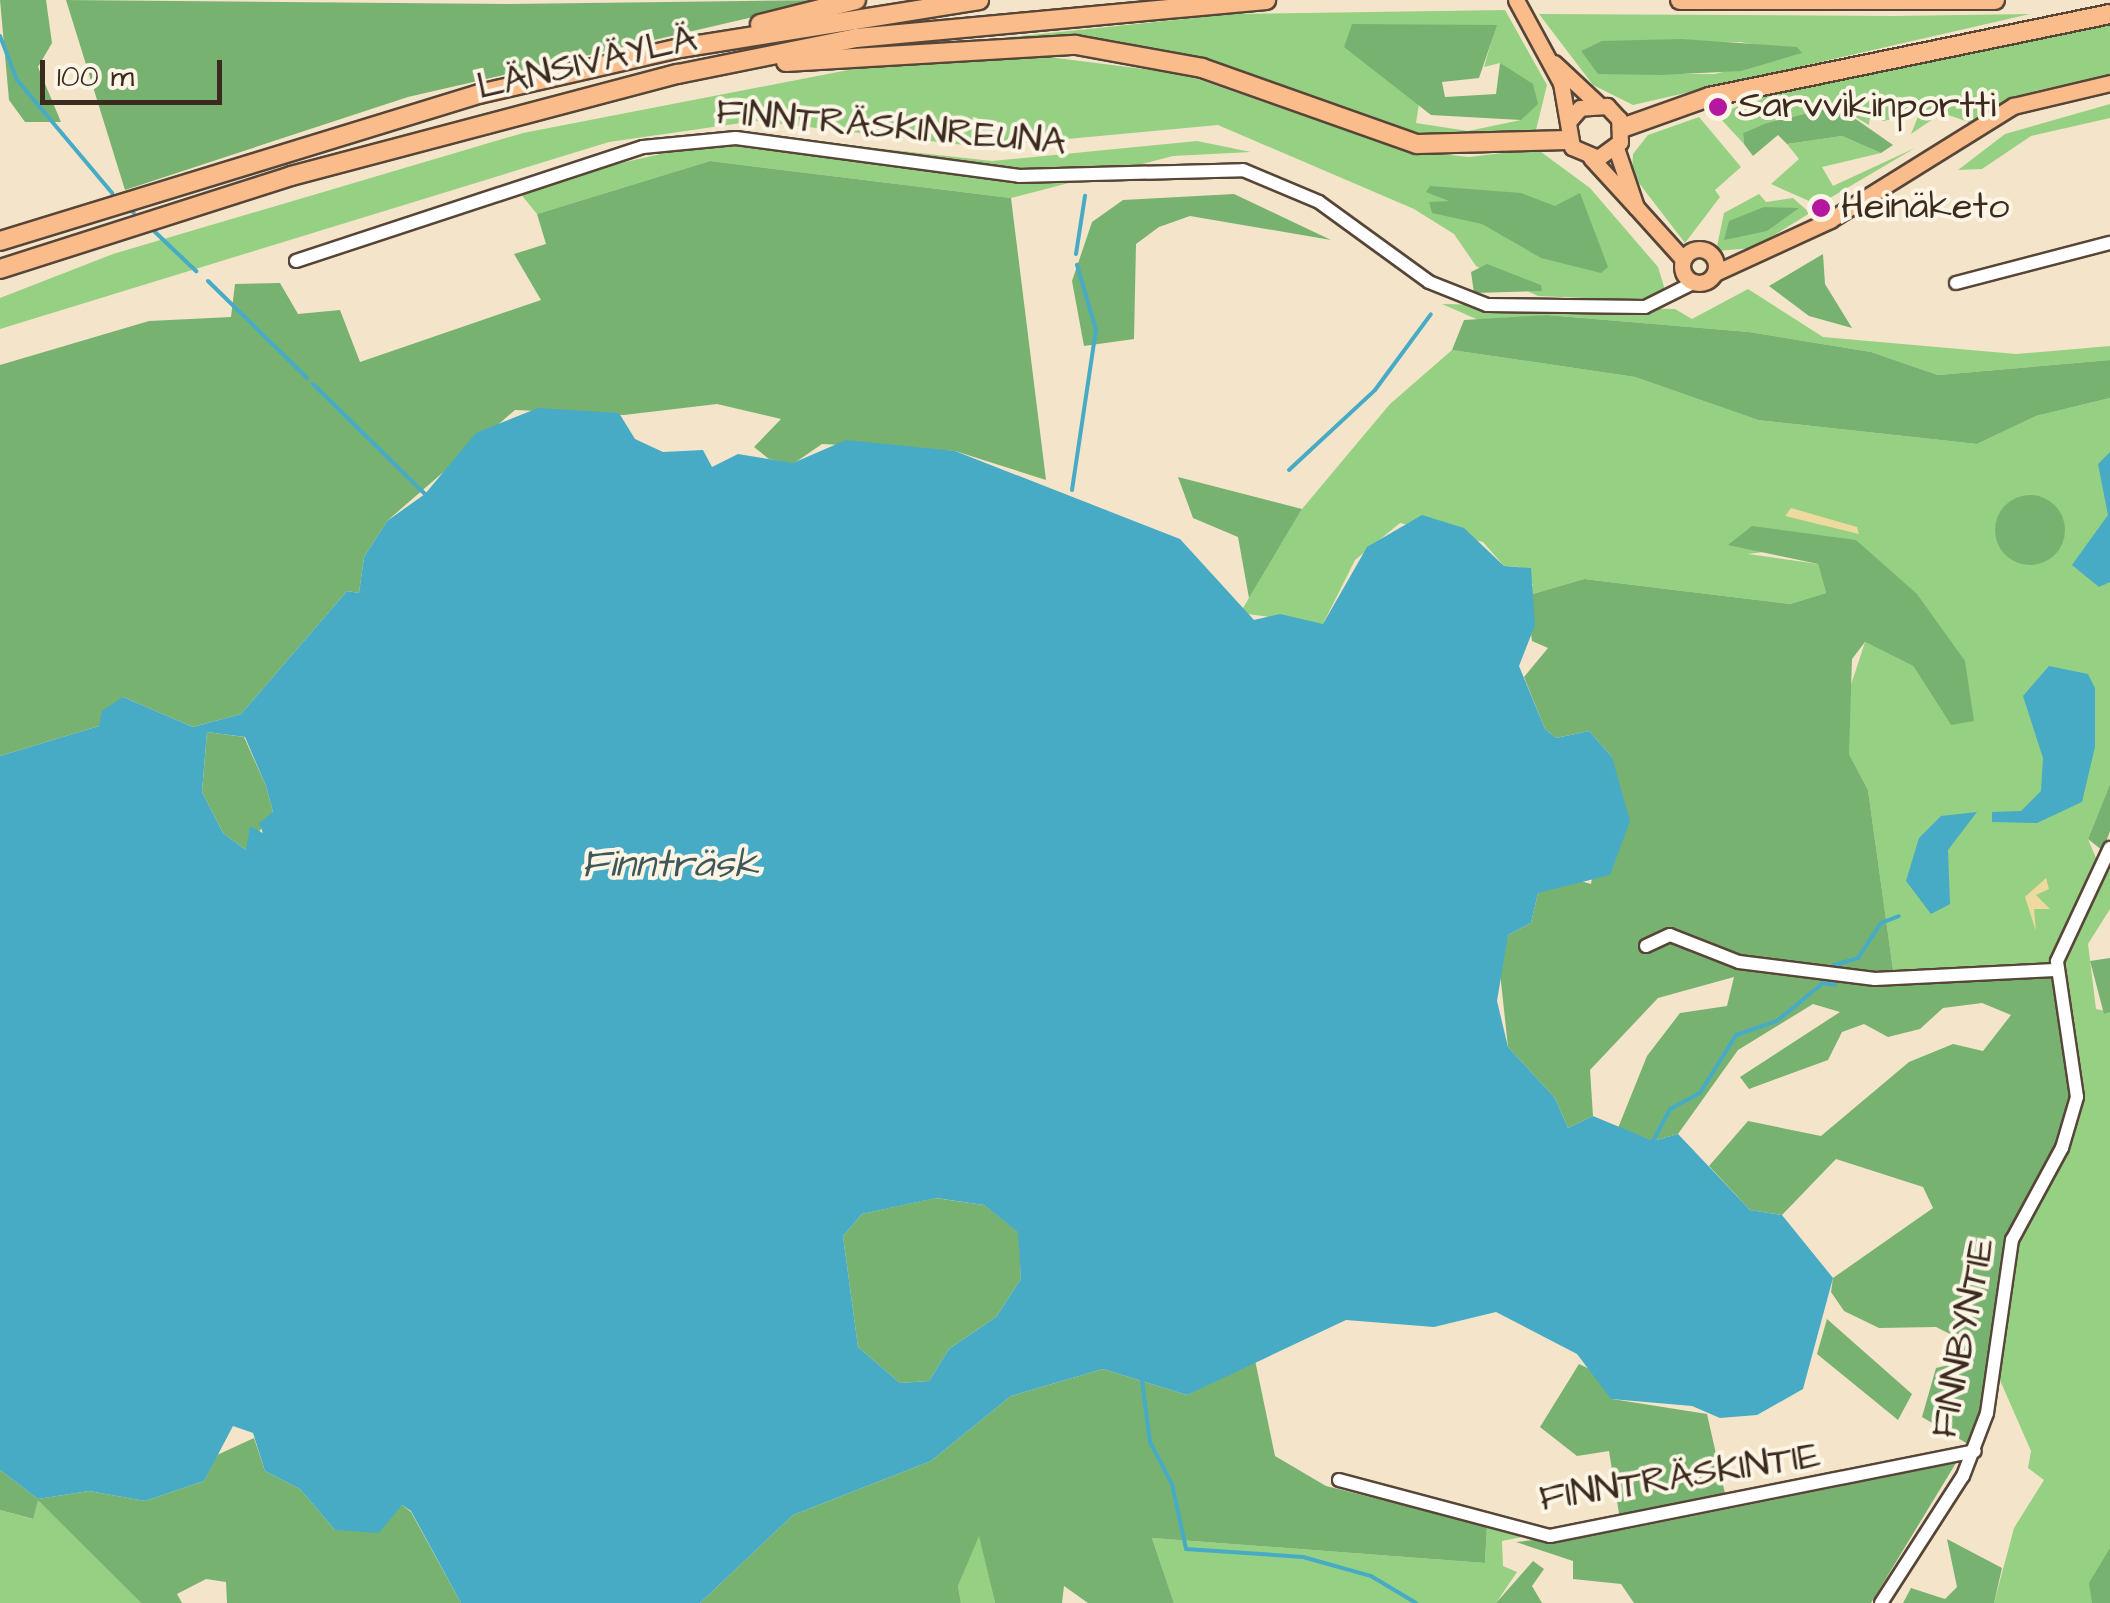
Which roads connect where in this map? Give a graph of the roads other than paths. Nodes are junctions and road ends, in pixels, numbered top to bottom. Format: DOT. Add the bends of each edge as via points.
graph roads {
  1 [pos="856,0"];
  2 [pos="979,0"];
  3 [pos="1266,0"];
  4 [pos="1516,0"];
  5 [pos="1680,0"];
  6 [pos="1995,0"];
  7 [pos="2110,14"];
  8 [pos="680,48"];
  9 [pos="1551,61"];
  10 [pos="678,74"];
  11 [pos="2110,83"];
  12 [pos="1598,104"];
  13 [pos="1622,128"];
  14 [pos="1568,131"];
  15 [pos="1616,148"];
  16 [pos="1591,158"];
  17 [pos="1636,207"];
  18 [pos="0,241"];
  19 [pos="2110,244"];
  20 [pos="1683,258"];
  21 [pos="296,261"];
  22 [pos="0,269"];
  23 [pos="1715,273"];
  24 [pos="1694,283"];
  25 [pos="1956,284"];
  26 [pos="2110,848"];
  27 [pos="1646,946"];
  28 [pos="2055,970"];
  29 [pos="1974,1450"];
  30 [pos="1339,1480"];
  31 [pos="1882,1603"];
  1 -- 8 [label="highway"];
  2 -- 8 [label="highway, LÄNSIVÄYLÄ"];
  3 -- 10 [label="highway, LÄNSIVÄYLÄ" via="856,38"];
  4 -- 9 [label="main road"];
  5 -- 6 [label="highway"];
  7 -- 13 [label="highway" via="1709,97"];
  8 -- 18 [label="highway, LÄNSIVÄYLÄ" via="479,94"];
  9 -- 12 [label="main road"];
  9 -- 14 [label="main road"];
  10 -- 14 [label="highway" via="983,44 1076,45 1202,68 1417,144"];
  10 -- 22 [label="highway, LÄNSIVÄYLÄ" via="291,176"];
  11 -- 23 [label="main road" via="2012,106 1830,220"];
  12 -- 13 [label="main road"];
  12 -- 14 [label="main road"];
  13 -- 15 [label="main road"];
  14 -- 16 [label="main road"];
  15 -- 16 [label="main road"];
  15 -- 17 [label="main road"];
  16 -- 17 [label="main road"];
  17 -- 20 [label="main road"];
  19 -- 25 [label="street"];
  20 -- 23 [label="main road" via="1704,250"];
  20 -- 24 [label="main road"];
  21 -- 24 [label="street, FINNTRÄSKINREUNA" via="643,147 736,138 1019,176 1243,170 1320,202 1443,291 1487,305 1645,307"];
  23 -- 24 [label="main road"];
  26 -- 28 [label="street"];
  27 -- 28 [label="street" via="1670,936 1739,962 1875,978"];
  28 -- 29 [label="street, FINNBYNTIE" via="2077,1097 2062,1148 2012,1240 1996,1371"];
  29 -- 30 [label="street, FINNTRÄSKINTIE" via="1550,1536"];
  29 -- 31 [label="street, FINNBYNTIE"];
}
